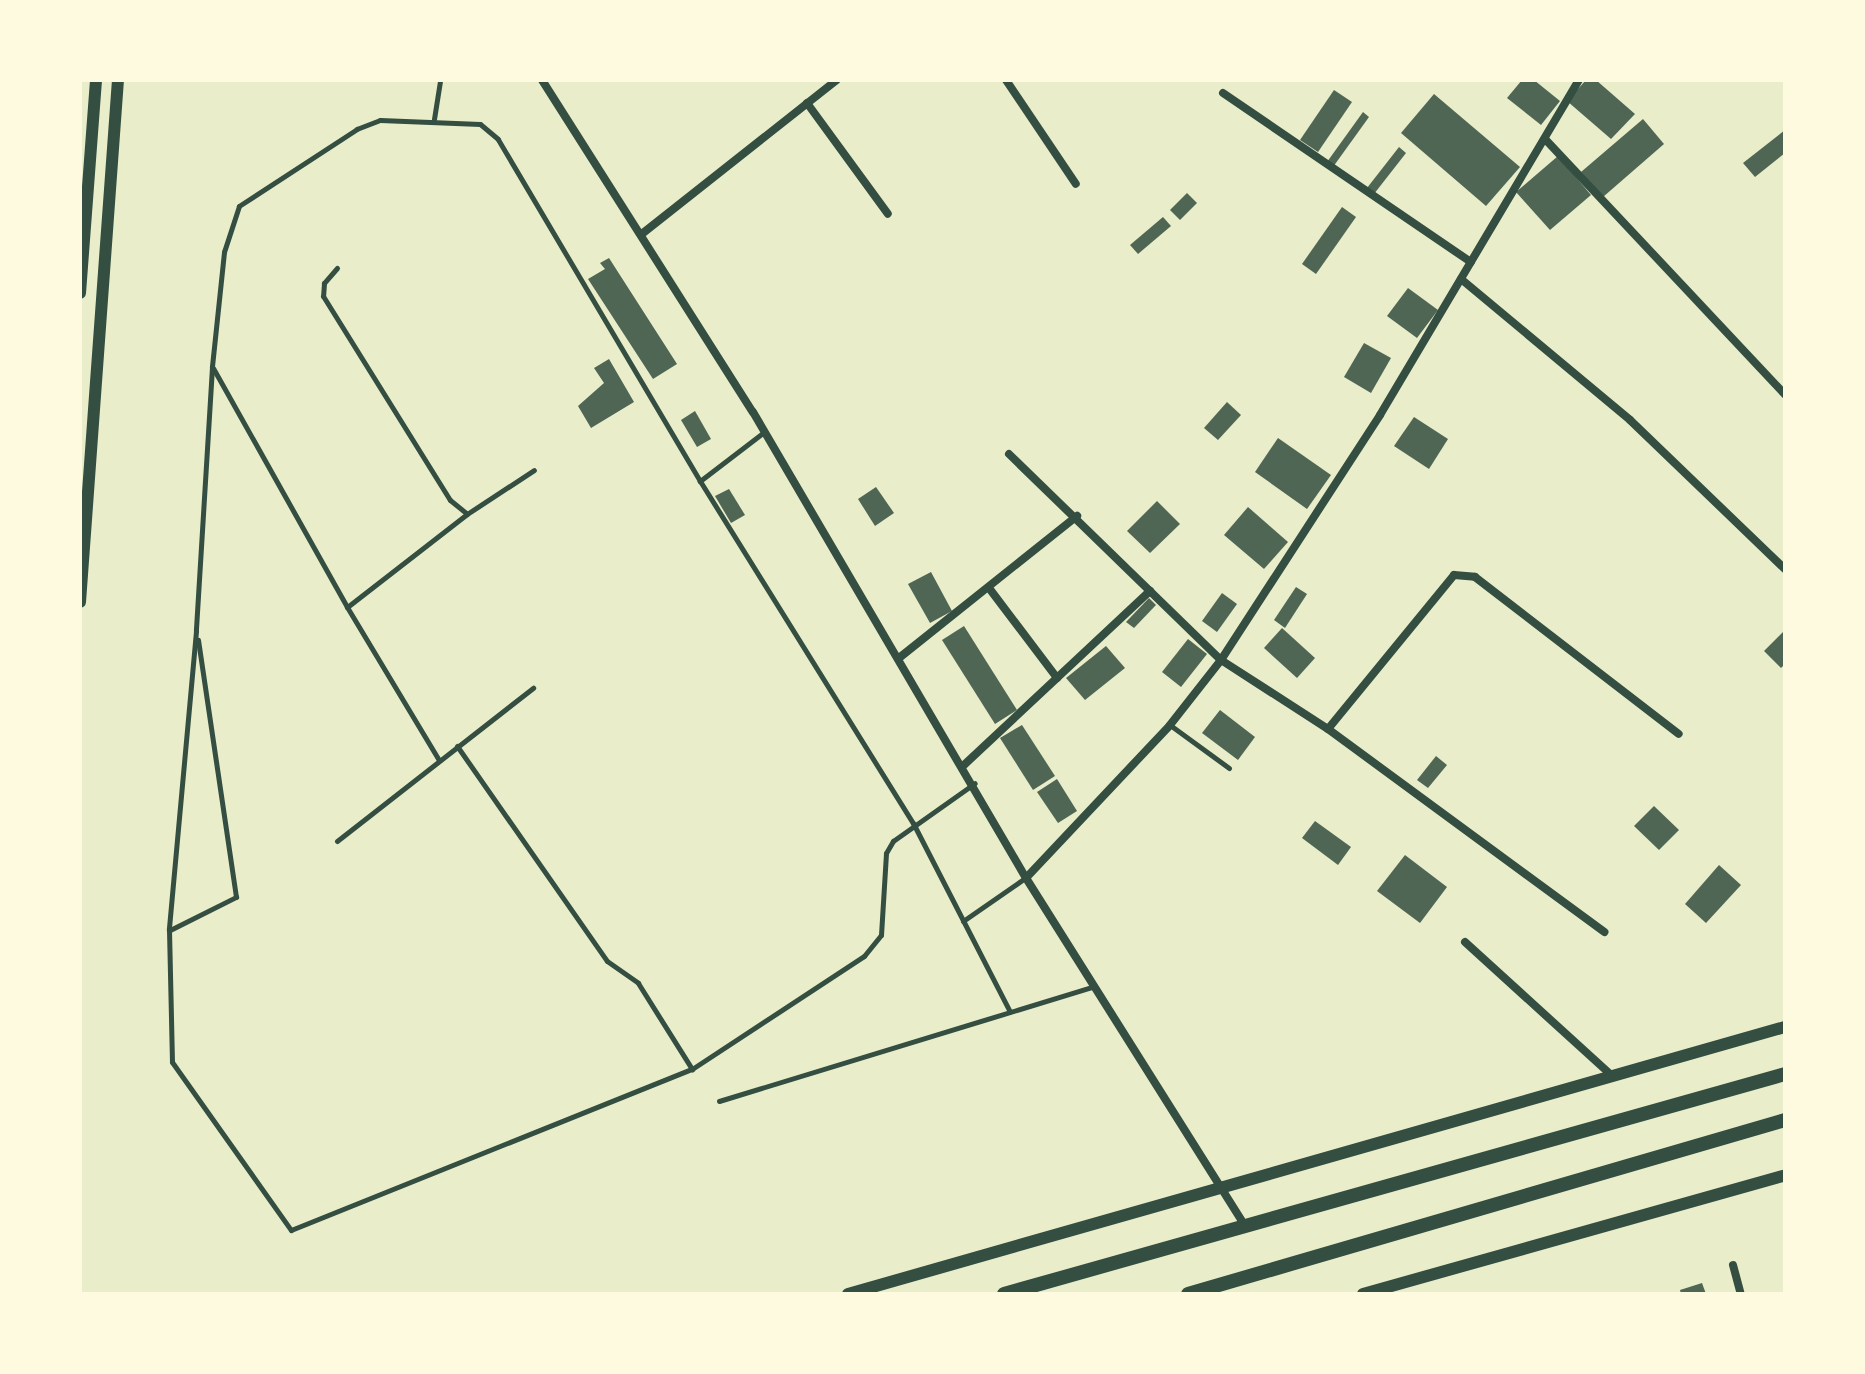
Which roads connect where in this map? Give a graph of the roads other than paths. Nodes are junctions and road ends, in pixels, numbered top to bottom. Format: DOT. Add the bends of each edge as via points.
graph roads {
  1 [pos="96,80"];
  2 [pos="118,80"];
  3 [pos="440,80"];
  4 [pos="542,80"];
  5 [pos="837,80"];
  6 [pos="1006,80"];
  7 [pos="1579,80"];
  8 [pos="1223,93"];
  9 [pos="807,103"];
  10 [pos="434,119"];
  11 [pos="1545,139"];
  12 [pos="1076,184"];
  13 [pos="888,214"];
  14 [pos="643,233"];
  15 [pos="1471,262"];
  16 [pos="337,268"];
  17 [pos="1461,279"];
  18 [pos="80,293"];
  19 [pos="212,367"];
  20 [pos="1785,395"];
  21 [pos="765,431"];
  22 [pos="1009,454"];
  23 [pos="534,470"];
  24 [pos="700,481"];
  25 [pos="467,514"];
  26 [pos="1077,516"];
  27 [pos="1784,568"];
  28 [pos="989,588"];
  29 [pos="1150,591"];
  30 [pos="80,602"];
  31 [pos="347,607"];
  32 [pos="196,631"];
  33 [pos="899,658"];
  34 [pos="1221,660"];
  35 [pos="1057,678"];
  36 [pos="533,688"];
  37 [pos="1170,725"];
  38 [pos="1328,729"];
  39 [pos="1679,734"];
  40 [pos="457,746"];
  41 [pos="439,760"];
  42 [pos="964,765"];
  43 [pos="1229,768"];
  44 [pos="975,783"];
  45 [pos="913,823"];
  46 [pos="337,841"];
  47 [pos="1026,878"];
  48 [pos="963,921"];
  49 [pos="169,930"];
  50 [pos="1604,932"];
  51 [pos="1465,942"];
  52 [pos="1095,986"];
  53 [pos="1010,1012"];
  54 [pos="1785,1027"];
  55 [pos="692,1069"];
  56 [pos="1610,1074"];
  57 [pos="1785,1074"];
  58 [pos="719,1101"];
  59 [pos="1785,1120"];
  60 [pos="1785,1175"];
  61 [pos="1222,1187"];
  62 [pos="1245,1226"];
  63 [pos="1733,1265"];
  64 [pos="848,1294"];
  65 [pos="1004,1294"];
  66 [pos="1188,1294"];
  67 [pos="1363,1294"];
  68 [pos="1741,1294"];
  1 -- 18 [label="street"];
  2 -- 30 [label="street"];
  3 -- 10 [label="lane"];
  4 -- 14 [label="street"];
  5 -- 9 [label="street"];
  6 -- 12 [label="street"];
  7 -- 11 [label="street"];
  8 -- 15 [label="street"];
  9 -- 13 [label="street"];
  9 -- 14 [label="street"];
  10 -- 19 [label="lane" via="380,120 357,129 239,206 224,252"];
  10 -- 24 [label="lane" via="480,124 498,139"];
  11 -- 15 [label="street"];
  11 -- 20 [label="street"];
  14 -- 21 [label="street"];
  15 -- 17 [label="street"];
  16 -- 25 [label="lane" via="324,283 323,296 450,500"];
  17 -- 27 [label="street" via="1630,420"];
  17 -- 34 [label="street"];
  19 -- 31 [label="lane"];
  19 -- 32 [label="lane"];
  21 -- 24 [label="lane"];
  21 -- 33 [label="street"];
  22 -- 26 [label="street"];
  23 -- 25 [label="lane"];
  24 -- 45 [label="lane"];
  25 -- 31 [label="lane"];
  26 -- 28 [label="street"];
  26 -- 29 [label="street"];
  28 -- 33 [label="street"];
  28 -- 35 [label="street"];
  29 -- 34 [label="street"];
  29 -- 35 [label="street"];
  31 -- 41 [label="lane"];
  32 -- 49 [label="lane"];
  32 -- 49 [label="lane" via="236,897"];
  33 -- 42 [label="street"];
  34 -- 37 [label="street"];
  34 -- 38 [label="street"];
  35 -- 42 [label="street"];
  36 -- 40 [label="lane"];
  37 -- 43 [label="lane"];
  37 -- 47 [label="street"];
  38 -- 39 [label="street" via="1454,575 1475,577"];
  38 -- 50 [label="street"];
  40 -- 41 [label="lane"];
  40 -- 55 [label="lane" via="607,961 638,983"];
  41 -- 46 [label="lane"];
  42 -- 44 [label="street"];
  44 -- 45 [label="lane"];
  44 -- 47 [label="street"];
  45 -- 48 [label="lane"];
  45 -- 55 [label="lane" via="886,853 884,918 875,944"];
  47 -- 48 [label="lane"];
  47 -- 52 [label="street"];
  48 -- 53 [label="lane"];
  49 -- 55 [label="lane" via="172,1062 291,1230"];
  51 -- 56 [label="street"];
  52 -- 53 [label="lane"];
  52 -- 61 [label="street"];
  53 -- 58 [label="lane"];
  54 -- 56 [label="street"];
  56 -- 61 [label="street"];
  57 -- 62 [label="main road"];
  59 -- 66 [label="main road"];
  60 -- 67 [label="street"];
  61 -- 62 [label="street"];
  61 -- 64 [label="street"];
  62 -- 65 [label="main road"];
  63 -- 68 [label="street"];
}
